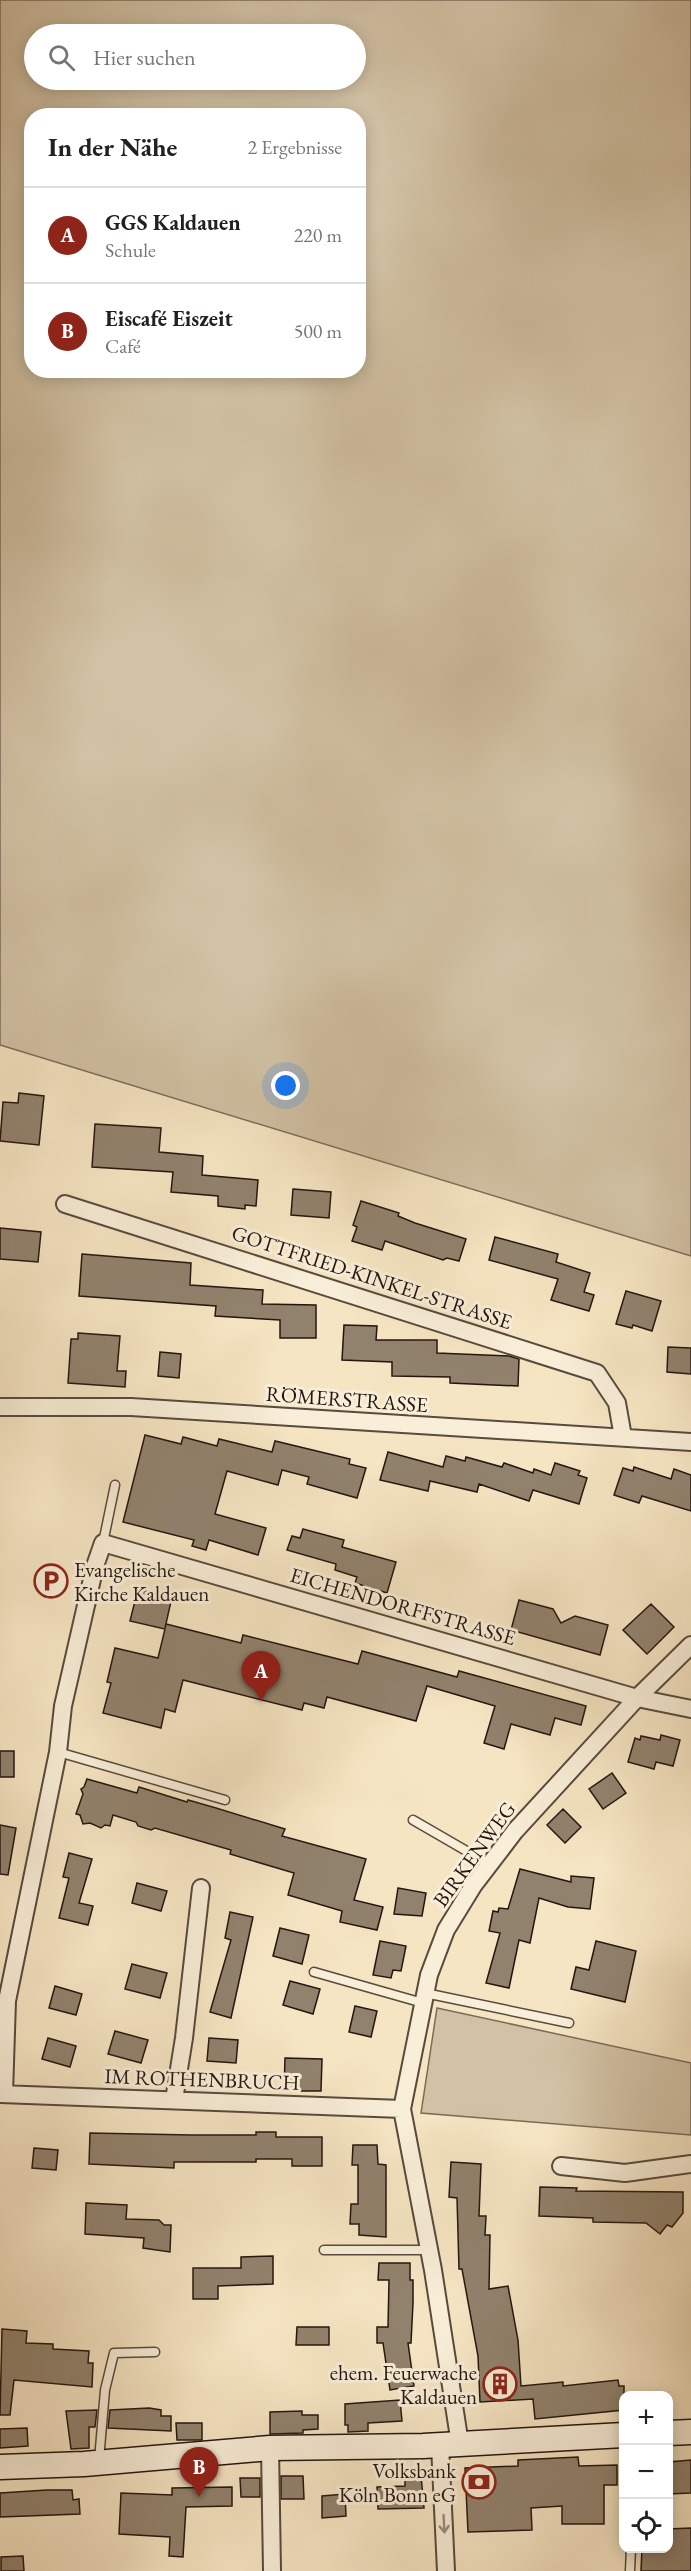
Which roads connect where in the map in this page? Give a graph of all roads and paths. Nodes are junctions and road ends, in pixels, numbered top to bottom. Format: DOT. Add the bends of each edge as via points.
graph roads {
  1 [pos="65,1204"];
  2 [pos="0,1407"];
  3 [pos="623,1437"];
  4 [pos="691,1442"];
  5 [pos="115,1485"];
  6 [pos="103,1543"];
  7 [pos="691,1645"];
  8 [pos="637,1698"];
  9 [pos="691,1709"];
  10 [pos="58,1752"];
  11 [pos="225,1800"];
  12 [pos="413,1820"];
  13 [pos="489,1864"];
  14 [pos="201,1888"];
  15 [pos="314,1972"];
  16 [pos="424,1998"];
  17 [pos="569,2024"];
  18 [pos="2,2094"];
  19 [pos="174,2100"];
  20 [pos="402,2109"];
  21 [pos="691,2164"];
  22 [pos="561,2166"];
  23 [pos="324,2250"];
  24 [pos="429,2250"];
  25 [pos="155,2352"];
  26 [pos="691,2432"];
  27 [pos="673,2433"];
  28 [pos="619,2435"];
  29 [pos="450,2444"];
  30 [pos="270,2448"];
  31 [pos="98,2463"];
  32 [pos="0,2467"];
  33 [pos="631,2553"];
  34 [pos="272,2571"];
  35 [pos="446,2571"];
  36 [pos="630,2571"];
  1 -- 3 [label="street, GOTTFRIED-KINKEL-STRASSE" via="597,1373 617,1403"];
  2 -- 3 [label="street, RÖMERSTRASSE" via="131,1407"];
  3 -- 4 [label="street, RÖMERSTRASSE"];
  5 -- 6 [label="lane"];
  6 -- 8 [label="street, EICHENDORFFSTRASSE"];
  6 -- 10 [label="street" via="63,1706"];
  7 -- 8 [label="street, BIRKENWEG"];
  8 -- 9 [label="street, EICHENDORFFSTRASSE"];
  8 -- 13 [label="street, BIRKENWEG"];
  10 -- 11 [label="lane"];
  10 -- 18 [label="street" via="8,2001"];
  12 -- 13 [label="lane"];
  13 -- 16 [label="street, BIRKENWEG" via="446,1930"];
  14 -- 19 [label="street"];
  15 -- 16 [label="lane"];
  16 -- 17 [label="lane"];
  16 -- 20 [label="street, BIRKENWEG"];
  18 -- 19 [label="street, IM ROTHENBRUCH"];
  19 -- 20 [label="street, IM ROTHENBRUCH"];
  20 -- 24 [label="street, BIRKENWEG"];
  21 -- 22 [label="street" via="625,2173"];
  23 -- 24 [label="lane"];
  24 -- 29 [label="street, BIRKENWEG"];
  25 -- 31 [label="lane" via="114,2353 105,2390"];
  26 -- 27 [label="street"];
  28 -- 29 [label="street"];
  29 -- 30 [label="street"];
  29 -- 35 [label="street, BIRKENWEG, one-way"];
  30 -- 31 [label="street"];
  30 -- 34 [label="street"];
  31 -- 32 [label="street"];
  33 -- 36 [label="lane"];
}
